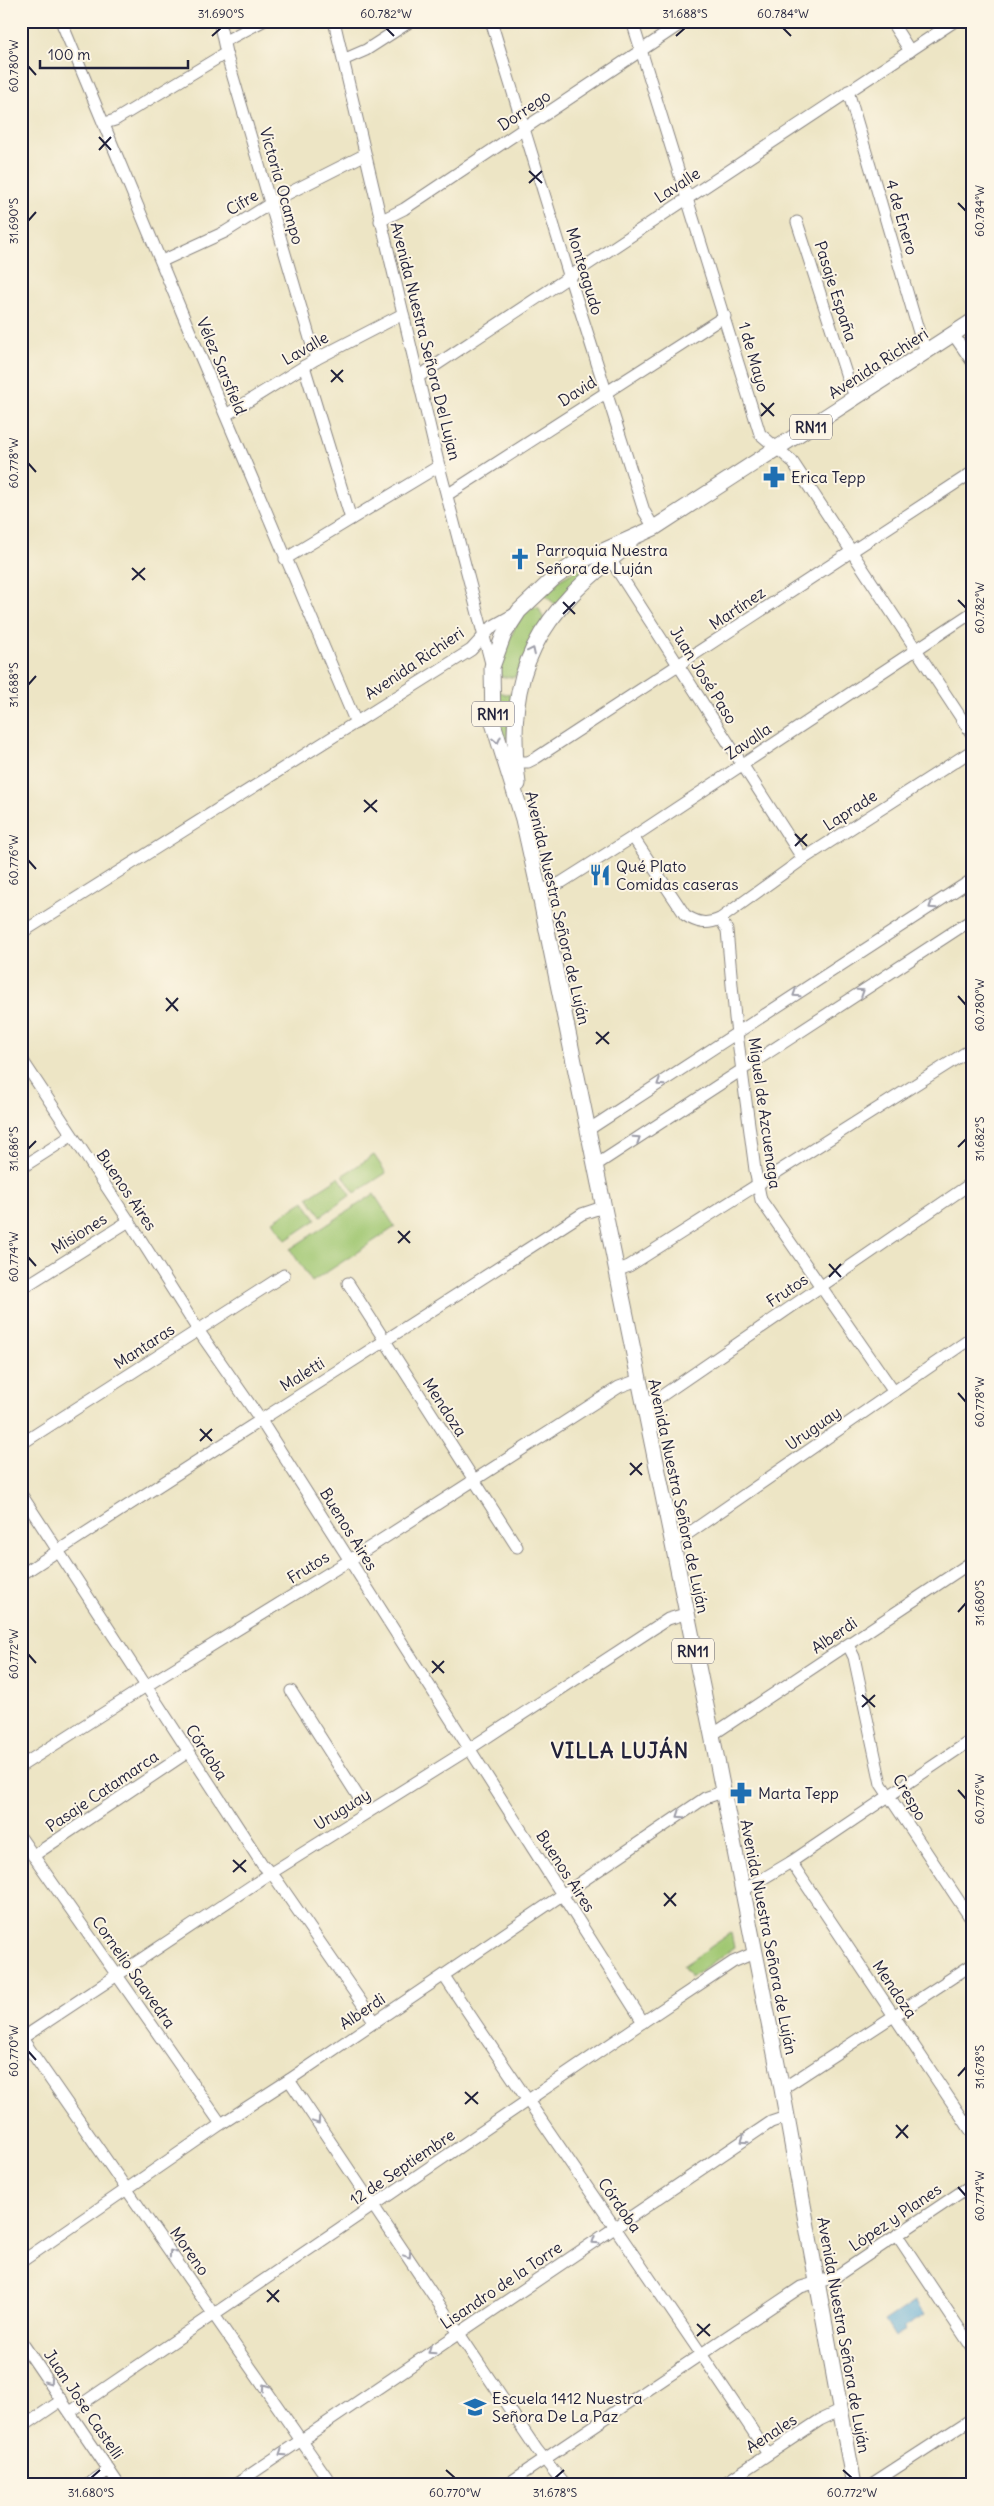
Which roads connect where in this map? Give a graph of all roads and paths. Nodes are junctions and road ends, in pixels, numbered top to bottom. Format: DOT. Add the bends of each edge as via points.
graph roads {
  1 [pos="62,21"];
  2 [pos="219,21"];
  3 [pos="263,21"];
  4 [pos="334,21"];
  5 [pos="411,21"];
  6 [pos="491,21"];
  7 [pos="632,21"];
  8 [pos="685,21"];
  9 [pos="891,21"];
  10 [pos="955,21"];
  11 [pos="225,41"];
  12 [pos="641,50"];
  13 [pos="910,51"];
  14 [pos="226,53"];
  15 [pos="343,60"];
  16 [pos="848,91"];
  17 [pos="105,123"];
  18 [pos="524,130"];
  19 [pos="364,155"];
  20 [pos="687,198"];
  21 [pos="270,204"];
  22 [pos="380,221"];
  23 [pos="797,222"];
  24 [pos="162,261"];
  25 [pos="569,275"];
  26 [pos="403,314"];
  27 [pos="725,316"];
  28 [pos="973,322"];
  29 [pos="953,334"];
  30 [pos="927,352"];
  31 [pos="316,359"];
  32 [pos="973,363"];
  33 [pos="304,366"];
  34 [pos="418,377"];
  35 [pos="606,391"];
  36 [pos="856,397"];
  37 [pos="226,415"];
  38 [pos="777,449"];
  39 [pos="440,466"];
  40 [pos="973,472"];
  41 [pos="447,495"];
  42 [pos="351,519"];
  43 [pos="651,529"];
  44 [pos="851,550"];
  45 [pos="285,559"];
  46 [pos="610,559"];
  47 [pos="534,596"];
  48 [pos="519,611"];
  49 [pos="973,612"];
  50 [pos="552,615"];
  51 [pos="484,634"];
  52 [pos="915,650"];
  53 [pos="680,666"];
  54 [pos="491,671"];
  55 [pos="520,681"];
  56 [pos="356,722"];
  57 [pos="973,736"];
  58 [pos="973,750"];
  59 [pos="516,762"];
  60 [pos="742,765"];
  61 [pos="523,819"];
  62 [pos="633,837"];
  63 [pos="804,859"];
  64 [pos="973,879"];
  65 [pos="539,891"];
  66 [pos="720,919"];
  67 [pos="973,919"];
  68 [pos="21,933"];
  69 [pos="738,1032"];
  70 [pos="973,1048"];
  71 [pos="21,1058"];
  72 [pos="742,1070"];
  73 [pos="588,1130"];
  74 [pos="71,1136"];
  75 [pos="596,1165"];
  76 [pos="21,1168"];
  77 [pos="973,1182"];
  78 [pos="758,1186"];
  79 [pos="603,1207"];
  80 [pos="129,1221"];
  81 [pos="616,1271"];
  82 [pos="284,1275"];
  83 [pos="348,1282"];
  84 [pos="820,1287"];
  85 [pos="21,1289"];
  86 [pos="198,1330"];
  87 [pos="973,1337"];
  88 [pos="384,1342"];
  89 [pos="638,1380"];
  90 [pos="894,1392"];
  91 [pos="643,1406"];
  92 [pos="260,1419"];
  93 [pos="21,1444"];
  94 [pos="472,1480"];
  95 [pos="21,1494"];
  96 [pos="671,1542"];
  97 [pos="517,1547"];
  98 [pos="58,1551"];
  99 [pos="350,1560"];
  100 [pos="973,1561"];
  101 [pos="21,1575"];
  102 [pos="685,1614"];
  103 [pos="848,1645"];
  104 [pos="146,1686"];
  105 [pos="291,1692"];
  106 [pos="712,1735"];
  107 [pos="973,1739"];
  108 [pos="469,1749"];
  109 [pos="188,1752"];
  110 [pos="21,1766"];
  111 [pos="722,1792"];
  112 [pos="887,1796"];
  113 [pos="368,1812"];
  114 [pos="21,1838"];
  115 [pos="33,1856"];
  116 [pos="791,1862"];
  117 [pos="271,1873"];
  118 [pos="742,1891"];
  119 [pos="562,1895"];
  120 [pos="973,1922"];
  121 [pos="754,1954"];
  122 [pos="973,1964"];
  123 [pos="116,1976"];
  124 [pos="444,1976"];
  125 [pos="894,2016"];
  126 [pos="374,2022"];
  127 [pos="643,2022"];
  128 [pos="22,2038"];
  129 [pos="289,2080"];
  130 [pos="782,2089"];
  131 [pos="527,2101"];
  132 [pos="786,2117"];
  133 [pos="220,2124"];
  134 [pos="973,2134"];
  135 [pos="973,2184"];
  136 [pos="128,2190"];
  137 [pos="374,2205"];
  138 [pos="616,2228"];
  139 [pos="897,2235"];
  140 [pos="21,2262"];
  141 [pos="817,2283"];
  142 [pos="215,2314"];
  143 [pos="459,2331"];
  144 [pos="21,2342"];
  145 [pos="973,2349"];
  146 [pos="702,2353"];
  147 [pos="62,2400"];
  148 [pos="70,2412"];
  149 [pos="839,2412"];
  150 [pos="973,2418"];
  151 [pos="21,2428"];
  152 [pos="301,2440"];
  153 [pos="768,2454"];
  154 [pos="545,2458"];
  155 [pos="109,2470"];
  156 [pos="87,2485"];
  157 [pos="119,2485"];
  158 [pos="235,2485"];
  159 [pos="332,2485"];
  160 [pos="506,2485"];
  161 [pos="565,2485"];
  162 [pos="722,2485"];
  163 [pos="854,2485"];
  164 [pos="870,2485"];
  1 -- 17 [label="street, Vélez Sarsfield"];
  2 -- 11 [label="street, Victoria Ocampo"];
  3 -- 11 [label="street"];
  4 -- 15 [label="street, Avenida Nuestra Señora Del Lujan"];
  5 -- 15 [label="street" via="366,50"];
  6 -- 18 [label="street, Monteagudo"];
  7 -- 12 [label="street, 1 de Mayo"];
  8 -- 12 [label="street, Dorrego"];
  9 -- 13 [label="street"];
  10 -- 13 [label="street, Lavalle"];
  11 -- 14 [label="street, Victoria Ocampo"];
  12 -- 18 [label="street, Dorrego"];
  12 -- 20 [label="street, 1 de Mayo"];
  13 -- 16 [label="street, Lavalle"];
  14 -- 17 [label="street" via="124,115"];
  14 -- 21 [label="street, Victoria Ocampo"];
  15 -- 19 [label="street, Avenida Nuestra Señora Del Lujan"];
  16 -- 20 [label="street, Lavalle"];
  16 -- 30 [label="street, 4 de Enero"];
  17 -- 24 [label="street, Vélez Sarsfield"];
  18 -- 22 [label="street, Dorrego"];
  18 -- 25 [label="street, Monteagudo"];
  19 -- 21 [label="street, Cifre"];
  19 -- 22 [label="street, Avenida Nuestra Señora Del Lujan"];
  20 -- 25 [label="street, Lavalle"];
  20 -- 27 [label="street, 1 de Mayo"];
  21 -- 24 [label="street, Cifre" via="224,232"];
  21 -- 31 [label="street, Victoria Ocampo"];
  22 -- 26 [label="street, Avenida Nuestra Señora Del Lujan"];
  23 -- 36 [label="street, Pasaje España"];
  24 -- 37 [label="street, Vélez Sarsfield"];
  25 -- 34 [label="street, Lavalle"];
  25 -- 35 [label="street, Monteagudo"];
  26 -- 31 [label="street, Lavalle"];
  26 -- 34 [label="street, Avenida Nuestra Señora Del Lujan"];
  27 -- 35 [label="street, David"];
  27 -- 38 [label="street, 1 de Mayo" via="760,434"];
  28 -- 29 [label="main road, Avenida Richieri / RN11"];
  29 -- 30 [label="main road, Avenida Richieri / RN11"];
  29 -- 32 [label="street"];
  30 -- 36 [label="main road, Avenida Richieri / RN11"];
  31 -- 33 [label="street, Lavalle"];
  33 -- 37 [label="street, Lavalle"];
  33 -- 42 [label="street"];
  34 -- 39 [label="street, Avenida Nuestra Señora Del Lujan"];
  35 -- 41 [label="street, David"];
  35 -- 43 [label="street, Monteagudo"];
  36 -- 38 [label="main road, Avenida Richieri / RN11"];
  37 -- 45 [label="street, Vélez Sarsfield"];
  38 -- 43 [label="main road, Avenida Richieri / RN11"];
  38 -- 44 [label="street, 1 de Mayo" via="792,461"];
  39 -- 41 [label="street, Avenida Nuestra Señora Del Lujan"];
  39 -- 42 [label="street"];
  40 -- 44 [label="street, Martínez"];
  41 -- 51 [label="street, Avenida Nuestra Señora Del Lujan"];
  42 -- 45 [label="street"];
  43 -- 46 [label="main road, RN11"];
  43 -- 47 [label="main road, Avenida Richieri / RN11" via="574,564"];
  44 -- 52 [label="street, 1 de Mayo"];
  44 -- 53 [label="street, Martínez"];
  45 -- 56 [label="street, Vélez Sarsfield"];
  46 -- 50 [label="main road, RN11" via="574,590"];
  46 -- 53 [label="street, Juan José Paso"];
  47 -- 48 [label="main road, Avenida Richieri / RN11"];
  47 -- 50 [label="main road" via="549,604"];
  48 -- 51 [label="street, Avenida Richieri"];
  48 -- 54 [label="main road, Avenida Nuestra Señora de Luján / RN11" via="504,634"];
  49 -- 52 [label="street, Zavalla"];
  55 -- 50 [label="main road, RN11, one-way"];
  51 -- 54 [label="street, Avenida Nuestra Señora Del Lujan"];
  51 -- 56 [label="street, Avenida Richieri" via="471,650"];
  52 -- 57 [label="street, 1 de Mayo"];
  52 -- 60 [label="street, Zavalla"];
  53 -- 59 [label="street, Martínez" via="536,758"];
  53 -- 60 [label="street, Juan José Paso"];
  54 -- 55 [label="main road, RN11" via="496,682 504,687"];
  54 -- 61 [label="main road, Avenida Nuestra Señora de Luján / RN11, one-way" via="493,723"];
  55 -- 59 [label="main road, RN11" via="514,732"];
  56 -- 68 [label="street, Avenida Richieri"];
  58 -- 63 [label="street, Laprade"];
  59 -- 61 [label="main road, RN11"];
  60 -- 62 [label="street, Zavalla"];
  60 -- 63 [label="street, Juan José Paso"];
  61 -- 65 [label="main road, Avenida Nuestra Señora de Luján / RN11"];
  62 -- 65 [label="street, Zavalla" via="562,882"];
  62 -- 66 [label="street" via="685,915 710,923"];
  63 -- 66 [label="street, Laprade"];
  64 -- 69 [label="street, one-way"];
  65 -- 73 [label="main road, Avenida Nuestra Señora de Luján / RN11"];
  66 -- 69 [label="street, Miguel de Azcuenaga" via="727,930"];
  72 -- 67 [label="street, one-way"];
  69 -- 72 [label="street, Miguel de Azcuenaga"];
  69 -- 73 [label="street, one-way"];
  70 -- 78 [label="street"];
  71 -- 74 [label="street, Buenos Aires"];
  75 -- 72 [label="street, one-way"];
  72 -- 78 [label="street, Miguel de Azcuenaga"];
  73 -- 75 [label="main road, Avenida Nuestra Señora de Luján / RN11"];
  74 -- 76 [label="street"];
  74 -- 80 [label="street, Buenos Aires"];
  75 -- 79 [label="main road, Avenida Nuestra Señora de Luján / RN11"];
  77 -- 84 [label="street, Frutos"];
  78 -- 81 [label="street"];
  78 -- 84 [label="street, Miguel de Azcuenaga" via="761,1200"];
  79 -- 81 [label="main road, Avenida Nuestra Señora de Luján / RN11"];
  79 -- 88 [label="street, Maletti" via="582,1214"];
  80 -- 85 [label="street, Misiones"];
  80 -- 86 [label="street, Buenos Aires"];
  81 -- 89 [label="main road, Avenida Nuestra Señora de Luján / RN11"];
  82 -- 86 [label="street, Mantaras"];
  83 -- 88 [label="street, Mendoza"];
  84 -- 90 [label="street, Miguel de Azcuenaga"];
  84 -- 91 [label="street, Frutos"];
  86 -- 92 [label="street, Buenos Aires"];
  86 -- 93 [label="street, Mantaras"];
  87 -- 90 [label="street, Uruguay"];
  88 -- 92 [label="street, Maletti"];
  88 -- 94 [label="street, Mendoza"];
  89 -- 91 [label="main road, Avenida Nuestra Señora de Luján / RN11"];
  89 -- 94 [label="street, Frutos" via="619,1387"];
  90 -- 96 [label="street, Uruguay" via="689,1533"];
  91 -- 96 [label="main road, Avenida Nuestra Señora de Luján / RN11"];
  92 -- 98 [label="street, Maletti"];
  92 -- 99 [label="street, Buenos Aires"];
  94 -- 97 [label="street, Mendoza"];
  94 -- 99 [label="street, Frutos"];
  95 -- 98 [label="street, Córdoba"];
  96 -- 102 [label="main road, Avenida Nuestra Señora de Luján / RN11"];
  98 -- 101 [label="street, Maletti"];
  98 -- 104 [label="street, Córdoba"];
  99 -- 104 [label="street, Frutos"];
  99 -- 108 [label="street, Buenos Aires"];
  100 -- 103 [label="street, Alberdi"];
  102 -- 106 [label="main road, Avenida Nuestra Señora de Luján / RN11"];
  102 -- 108 [label="street, Uruguay" via="668,1619"];
  103 -- 106 [label="street, Alberdi"];
  103 -- 112 [label="street, Crespo" via="854,1657 881,1784"];
  104 -- 109 [label="street, Córdoba"];
  104 -- 110 [label="street, Frutos"];
  105 -- 113 [label="street"];
  106 -- 111 [label="main road, Avenida Nuestra Señora de Luján / RN11"];
  107 -- 112 [label="street"];
  108 -- 113 [label="street, Uruguay"];
  108 -- 119 [label="street, Buenos Aires"];
  109 -- 115 [label="street, Pasaje Catamarca"];
  109 -- 117 [label="street, Córdoba"];
  111 -- 118 [label="main road, Avenida Nuestra Señora de Luján / RN11"];
  111 -- 119 [label="street, Alberdi, one-way" via="705,1798"];
  112 -- 116 [label="street"];
  112 -- 120 [label="street, Crespo"];
  113 -- 117 [label="street, Uruguay"];
  114 -- 115 [label="street, Cornelio Saavedra"];
  115 -- 123 [label="street, Cornelio Saavedra"];
  116 -- 118 [label="street"];
  116 -- 125 [label="street, Mendoza"];
  117 -- 123 [label="street, Uruguay"];
  117 -- 126 [label="street, Córdoba"];
  118 -- 121 [label="main road, Avenida Nuestra Señora de Luján / RN11"];
  119 -- 124 [label="street, Alberdi"];
  119 -- 127 [label="street, Buenos Aires"];
  121 -- 127 [label="street, 12 de Septiembre" via="733,1962"];
  121 -- 130 [label="main road, Avenida Nuestra Señora de Luján / RN11"];
  122 -- 125 [label="street"];
  123 -- 128 [label="street, Uruguay"];
  123 -- 133 [label="street, Cornelio Saavedra"];
  124 -- 126 [label="street, Alberdi"];
  124 -- 131 [label="street, Córdoba"];
  125 -- 130 [label="street"];
  125 -- 134 [label="street, Mendoza"];
  126 -- 129 [label="street, Alberdi"];
  127 -- 131 [label="street, 12 de Septiembre"];
  128 -- 136 [label="street, Moreno"];
  129 -- 133 [label="street, Alberdi"];
  129 -- 137 [label="street, one-way"];
  130 -- 132 [label="main road, Avenida Nuestra Señora de Luján / RN11"];
  131 -- 137 [label="street, 12 de Septiembre"];
  131 -- 138 [label="street, Córdoba"];
  132 -- 138 [label="street, Lisandro de la Torre, one-way" via="771,2122"];
  132 -- 141 [label="main road, Avenida Nuestra Señora de Luján / RN11"];
  133 -- 136 [label="street, Alberdi"];
  135 -- 139 [label="street, López y Planes"];
  136 -- 140 [label="street, Alberdi"];
  142 -- 136 [label="street, Moreno, one-way"];
  137 -- 142 [label="street, 12 de Septiembre"];
  137 -- 143 [label="street, one-way"];
  138 -- 143 [label="street, Lisandro de la Torre, one-way"];
  138 -- 146 [label="street, Córdoba"];
  139 -- 141 [label="street, López y Planes" via="835,2277"];
  139 -- 145 [label="street"];
  141 -- 146 [label="street, López y Planes" via="801,2287"];
  141 -- 149 [label="main road, Avenida Nuestra Señora de Luján / RN11"];
  142 -- 148 [label="street, 12 de Septiembre"];
  152 -- 142 [label="street, Moreno, one-way"];
  143 -- 152 [label="street, Lisandro de la Torre, one-way"];
  143 -- 154 [label="street"];
  144 -- 147 [label="street, Juan Jose Castelli, one-way"];
  146 -- 153 [label="street, Córdoba"];
  146 -- 154 [label="street, López y Planes"];
  147 -- 148 [label="street, Juan Jose Castelli"];
  147 -- 151 [label="street"];
  148 -- 155 [label="street, Juan Jose Castelli"];
  149 -- 153 [label="street, Aenales" via="820,2420"];
  149 -- 163 [label="main road, Avenida Nuestra Señora de Luján / RN11"];
  150 -- 164 [label="street"];
  152 -- 158 [label="street, Lisandro de la Torre, one-way"];
  152 -- 159 [label="street, Moreno"];
  153 -- 162 [label="street, Aenales"];
  154 -- 160 [label="street, López y Planes"];
  154 -- 161 [label="street"];
  155 -- 156 [label="street"];
  155 -- 157 [label="street, Juan Jose Castelli"];
}
